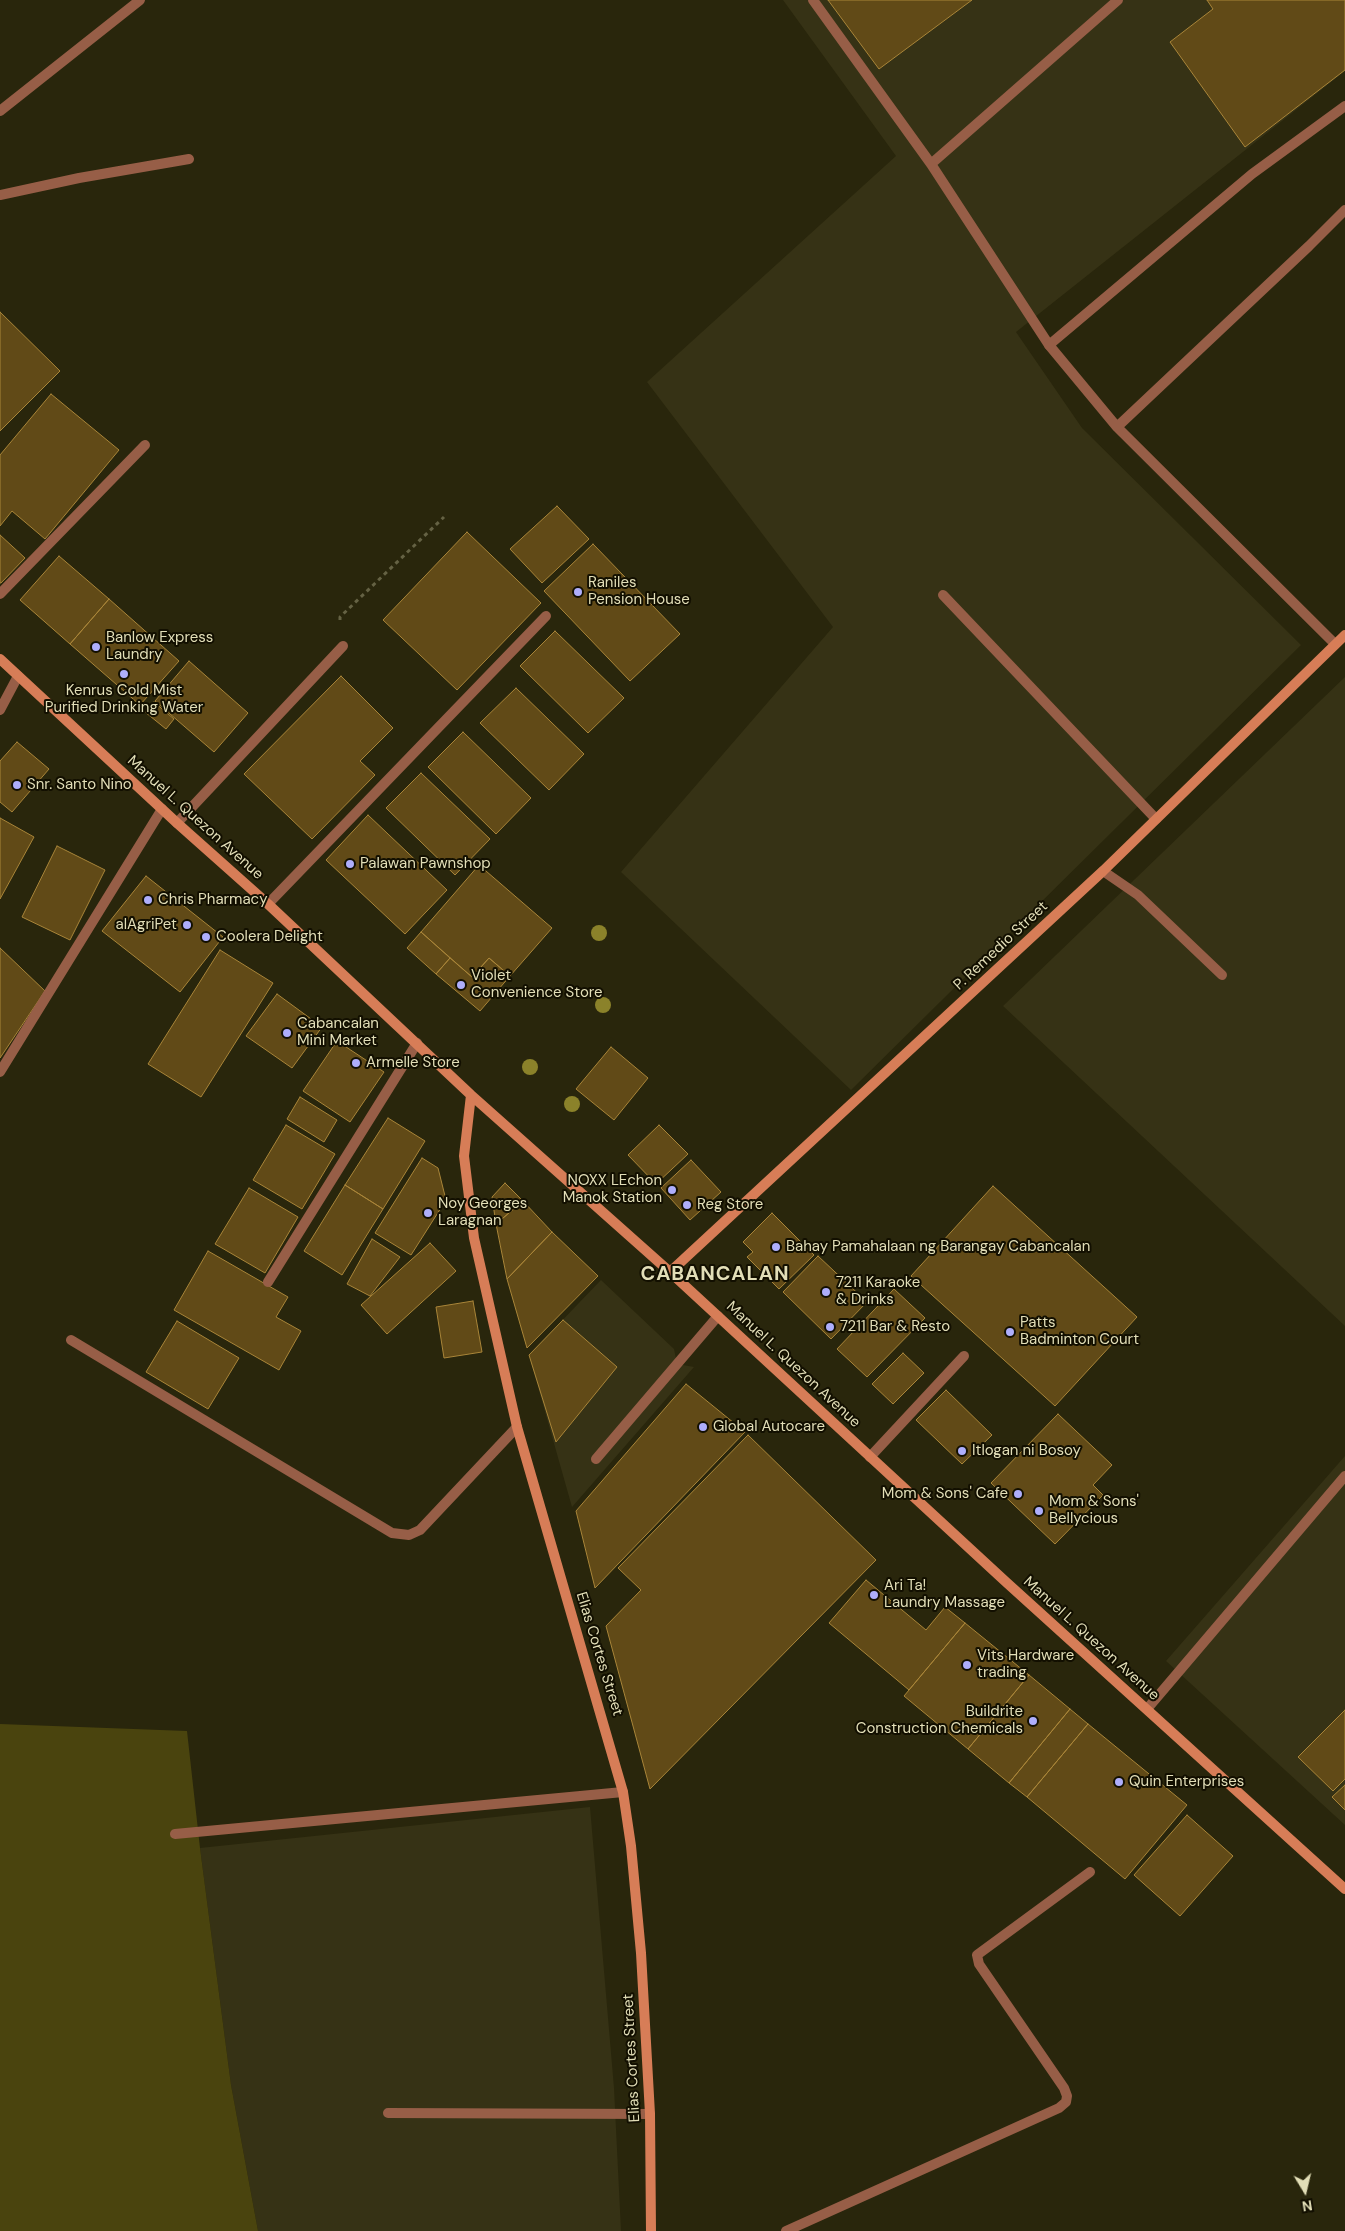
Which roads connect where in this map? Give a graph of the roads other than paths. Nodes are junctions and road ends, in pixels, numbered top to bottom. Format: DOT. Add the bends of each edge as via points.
graph roads {
  1 [pos="140,0"];
  2 [pos="813,0"];
  3 [pos="1118,0"];
  4 [pos="1345,106"];
  5 [pos="0,111"];
  6 [pos="189,159"];
  7 [pos="930,164"];
  8 [pos="0,195"];
  9 [pos="1345,210"];
  10 [pos="1050,346"];
  11 [pos="1117,427"];
  12 [pos="145,445"];
  13 [pos="0,594"];
  14 [pos="943,595"];
  15 [pos="546,616"];
  16 [pos="1345,634"];
  17 [pos="1335,644"];
  18 [pos="343,646"];
  19 [pos="0,659"];
  20 [pos="18,676"];
  21 [pos="0,710"];
  22 [pos="162,809"];
  23 [pos="1156,819"];
  24 [pos="177,823"];
  25 [pos="1103,872"];
  26 [pos="268,904"];
  27 [pos="1222,975"];
  28 [pos="417,1043"];
  29 [pos="0,1072"];
  30 [pos="471,1095"];
  31 [pos="670,1272"];
  32 [pos="268,1282"];
  33 [pos="718,1316"];
  34 [pos="71,1340"];
  35 [pos="964,1356"];
  36 [pos="517,1428"];
  37 [pos="870,1457"];
  38 [pos="596,1459"];
  39 [pos="1345,1476"];
  40 [pos="1147,1709"];
  41 [pos="623,1792"];
  42 [pos="175,1834"];
  43 [pos="1090,1872"];
  44 [pos="1345,1889"];
  45 [pos="388,2112"];
  46 [pos="650,2114"];
  47 [pos="802,2227"];
  48 [pos="651,2231"];
  49 [pos="786,2231"];
  1 -- 5 [label="street"];
  2 -- 7 [label="street"];
  3 -- 7 [label="street"];
  4 -- 10 [label="street" via="1252,174"];
  6 -- 8 [label="street"];
  7 -- 10 [label="street"];
  9 -- 11 [label="street"];
  10 -- 11 [label="street"];
  11 -- 17 [label="street"];
  12 -- 13 [label="street"];
  14 -- 23 [label="street"];
  15 -- 26 [label="street"];
  16 -- 17 [label="street, P. Remedio Street"];
  17 -- 23 [label="street, P. Remedio Street"];
  18 -- 24 [label="street"];
  19 -- 20 [label="street, Manuel L. Quezon Avenue"];
  20 -- 21 [label="street"];
  20 -- 22 [label="street, Manuel L. Quezon Avenue"];
  22 -- 24 [label="street, Manuel L. Quezon Avenue"];
  22 -- 29 [label="street"];
  23 -- 25 [label="street, P. Remedio Street"];
  24 -- 26 [label="street, Manuel L. Quezon Avenue"];
  25 -- 27 [label="street" via="1138,895"];
  25 -- 31 [label="street, P. Remedio Street"];
  26 -- 28 [label="street, Manuel L. Quezon Avenue"];
  28 -- 30 [label="street, Manuel L. Quezon Avenue"];
  28 -- 32 [label="street"];
  30 -- 31 [label="street, Manuel L. Quezon Avenue"];
  30 -- 36 [label="street, Elias Cortes Street" via="464,1156 474,1238"];
  31 -- 33 [label="street, Manuel L. Quezon Avenue"];
  33 -- 37 [label="street, Manuel L. Quezon Avenue"];
  33 -- 38 [label="street"];
  34 -- 36 [label="street" via="392,1533 409,1535 420,1530"];
  35 -- 37 [label="street"];
  36 -- 41 [label="street, Elias Cortes Street"];
  37 -- 40 [label="street, Manuel L. Quezon Avenue"];
  39 -- 40 [label="street"];
  40 -- 44 [label="street, Manuel L. Quezon Avenue"];
  41 -- 42 [label="street"];
  41 -- 46 [label="street, Elias Cortes Street" via="641,1953"];
  43 -- 47 [label="street" via="977,1955 1064,2088 1066,2102"];
  45 -- 46 [label="street"];
  46 -- 48 [label="street, Elias Cortes Street"];
  47 -- 49 [label="street"];
}
